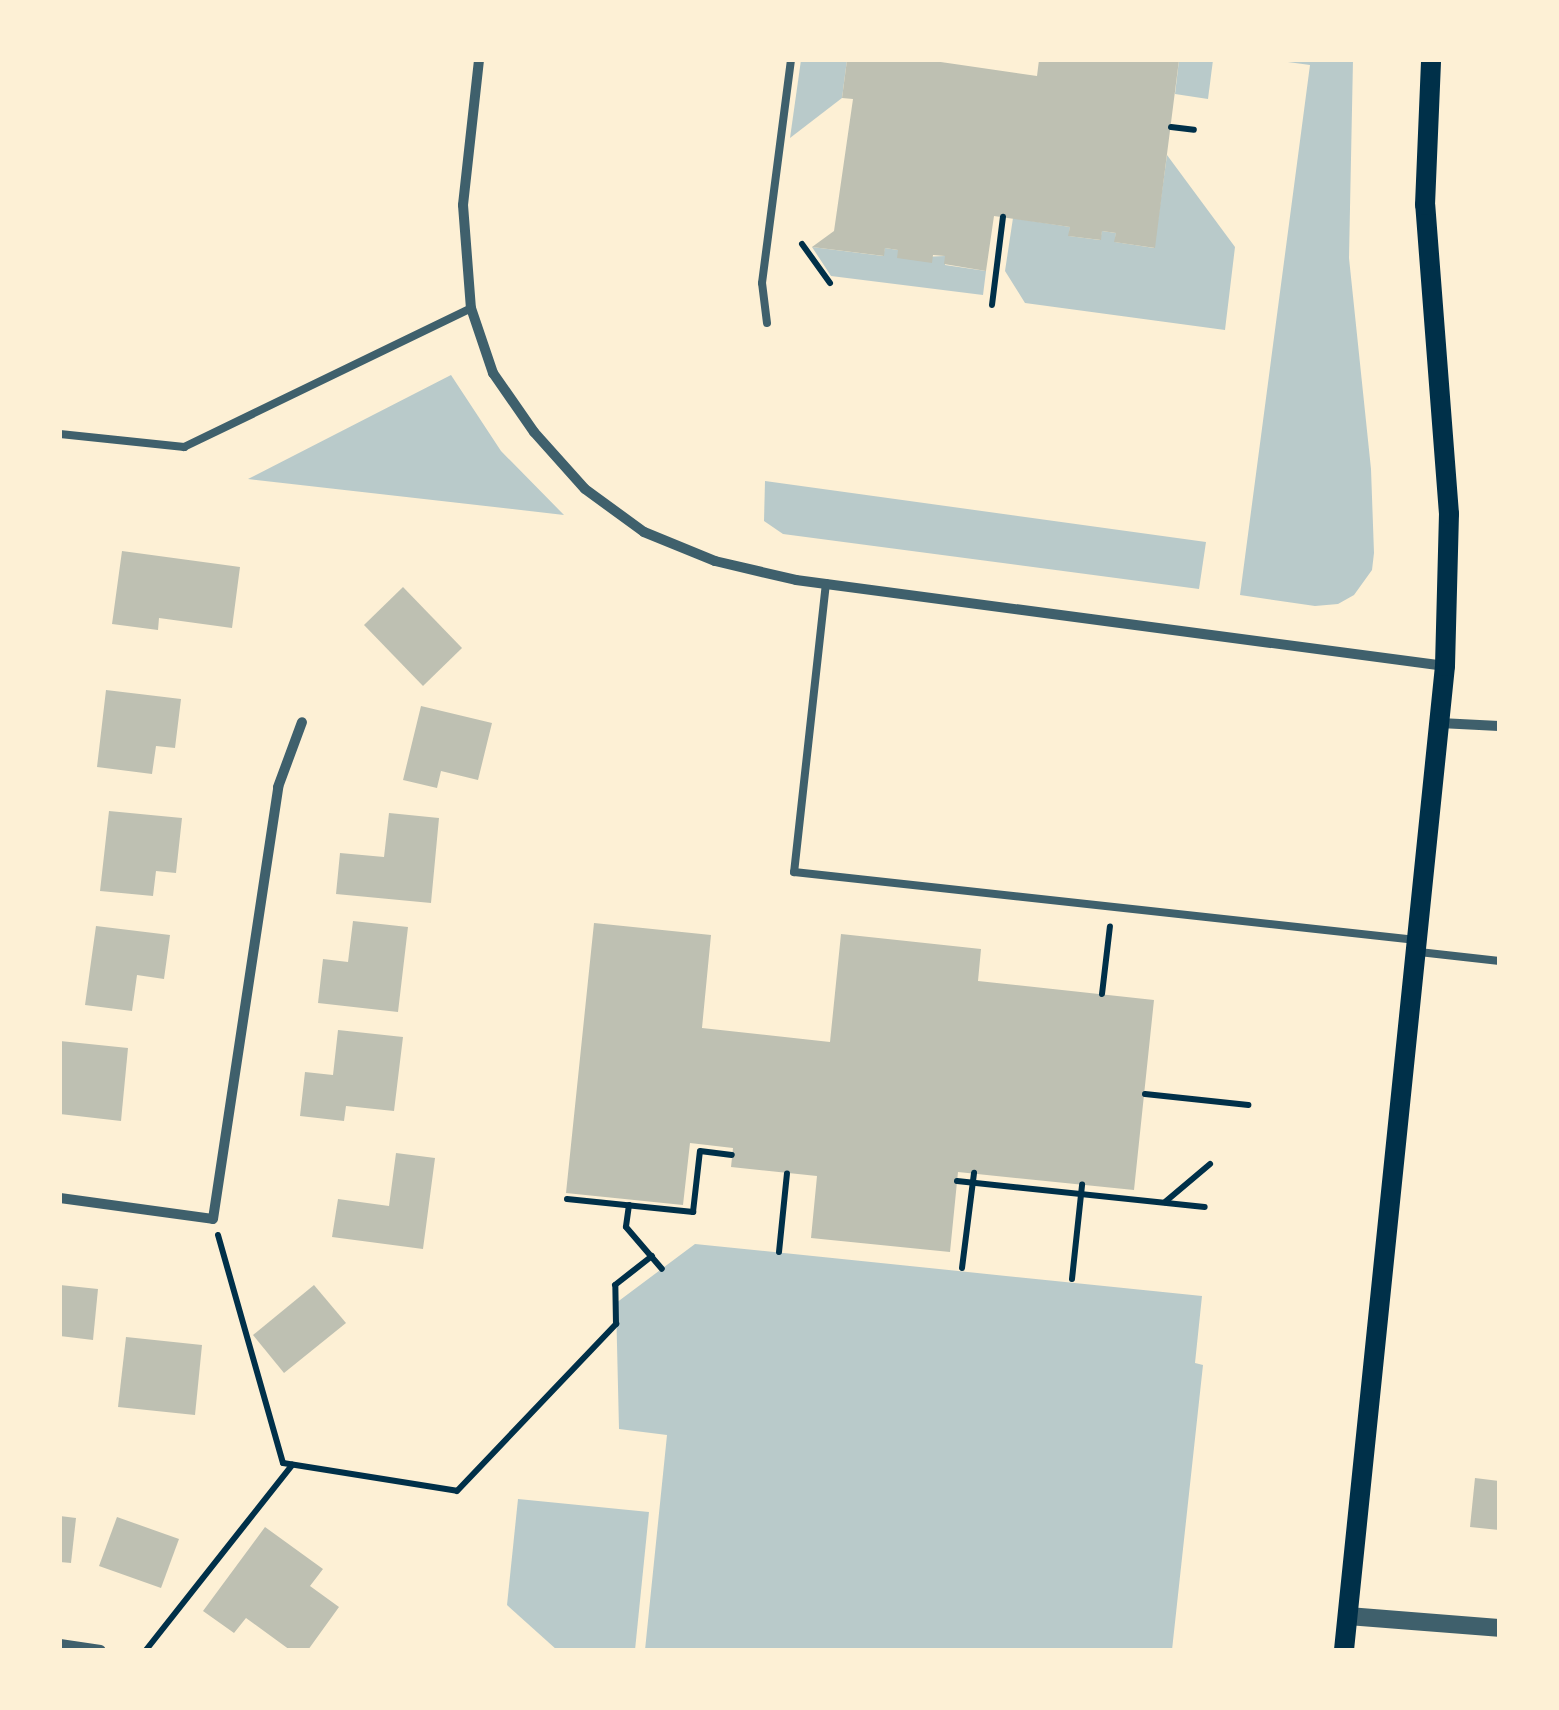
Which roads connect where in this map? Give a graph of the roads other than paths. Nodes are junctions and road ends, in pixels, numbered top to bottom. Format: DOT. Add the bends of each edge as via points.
graph roads {
  1 [pos="479,60"];
  2 [pos="791,60"];
  3 [pos="1431,60"];
  4 [pos="471,308"];
  5 [pos="768,324"];
  6 [pos="60,434"];
  7 [pos="826,584"];
  8 [pos="1445,666"];
  9 [pos="302,722"];
  10 [pos="1440,723"];
  11 [pos="1499,726"];
  12 [pos="1417,946"];
  13 [pos="1499,961"];
  14 [pos="60,1198"];
  15 [pos="1348,1616"];
  16 [pos="1499,1628"];
  17 [pos="60,1644"];
  18 [pos="101,1650"];
  19 [pos="1344,1650"];
  1 -- 4 [label="street" via="463,205"];
  2 -- 5 [label="lane" via="762,284"];
  3 -- 8 [label="main road" via="1425,206 1449,514"];
  4 -- 6 [label="lane" via="184,447"];
  4 -- 7 [label="street" via="492,373 585,489 644,532 715,561"];
  7 -- 8 [label="street"];
  7 -- 12 [label="lane" via="794,872"];
  8 -- 10 [label="main road"];
  9 -- 14 [label="street" via="278,787 214,1219"];
  10 -- 11 [label="street"];
  10 -- 12 [label="main road"];
  12 -- 13 [label="lane"];
  12 -- 15 [label="main road"];
  15 -- 16 [label="street"];
  15 -- 19 [label="main road"];
  17 -- 18 [label="street"];
}
